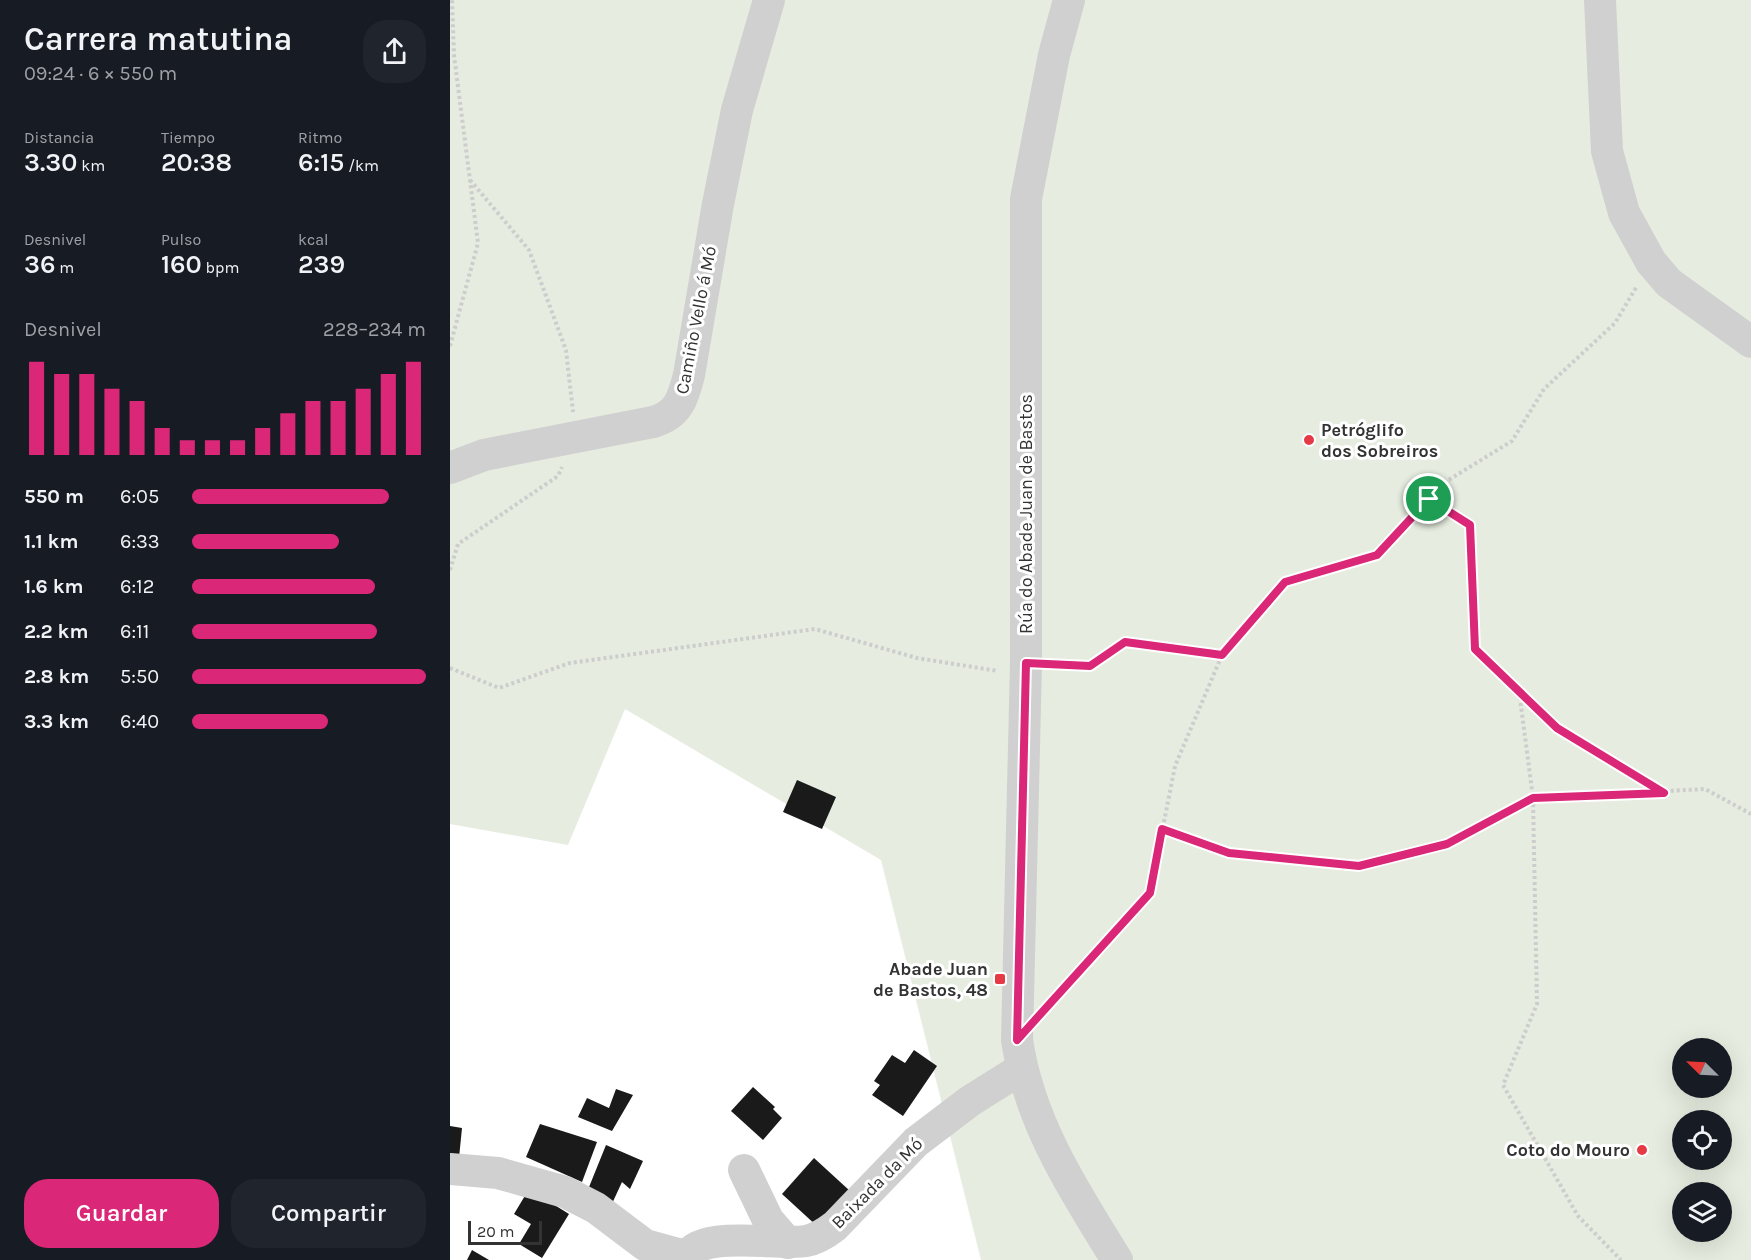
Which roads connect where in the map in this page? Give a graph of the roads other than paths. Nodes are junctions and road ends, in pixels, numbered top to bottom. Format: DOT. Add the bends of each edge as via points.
graph roads {
  1 [pos="769,0"];
  2 [pos="1069,0"];
  3 [pos="1600,0"];
  4 [pos="1751,342"];
  5 [pos="450,468"];
  6 [pos="1019,1055"];
  7 [pos="450,1169"];
  8 [pos="744,1170"];
  9 [pos="788,1242"];
  10 [pos="685,1258"];
  11 [pos="1117,1260"];
  1 -- 5 [label="street, Camiño Vello á Mó" via="737,110 684,395 676,411 664,419 484,456"];
  2 -- 6 [label="street, Rúa do Abade Juan de Bastos" via="1054,55 1026,200 1026,669"];
  3 -- 4 [label="street" via="1607,151 1624,213 1651,262 1669,283"];
  6 -- 9 [label="street, Baixada da Mó" via="970,1101 916,1142 823,1236"];
  6 -- 11 [label="street, Rúa do Abade Juan de Bastos" via="1038,1118 1066,1178"];
  7 -- 10 [label="street" via="498,1173 565,1192 596,1208 645,1245"];
  8 -- 9 [label="street" via="768,1220"];
  9 -- 10 [label="street, Baixada da Mó" via="709,1243"];
}
